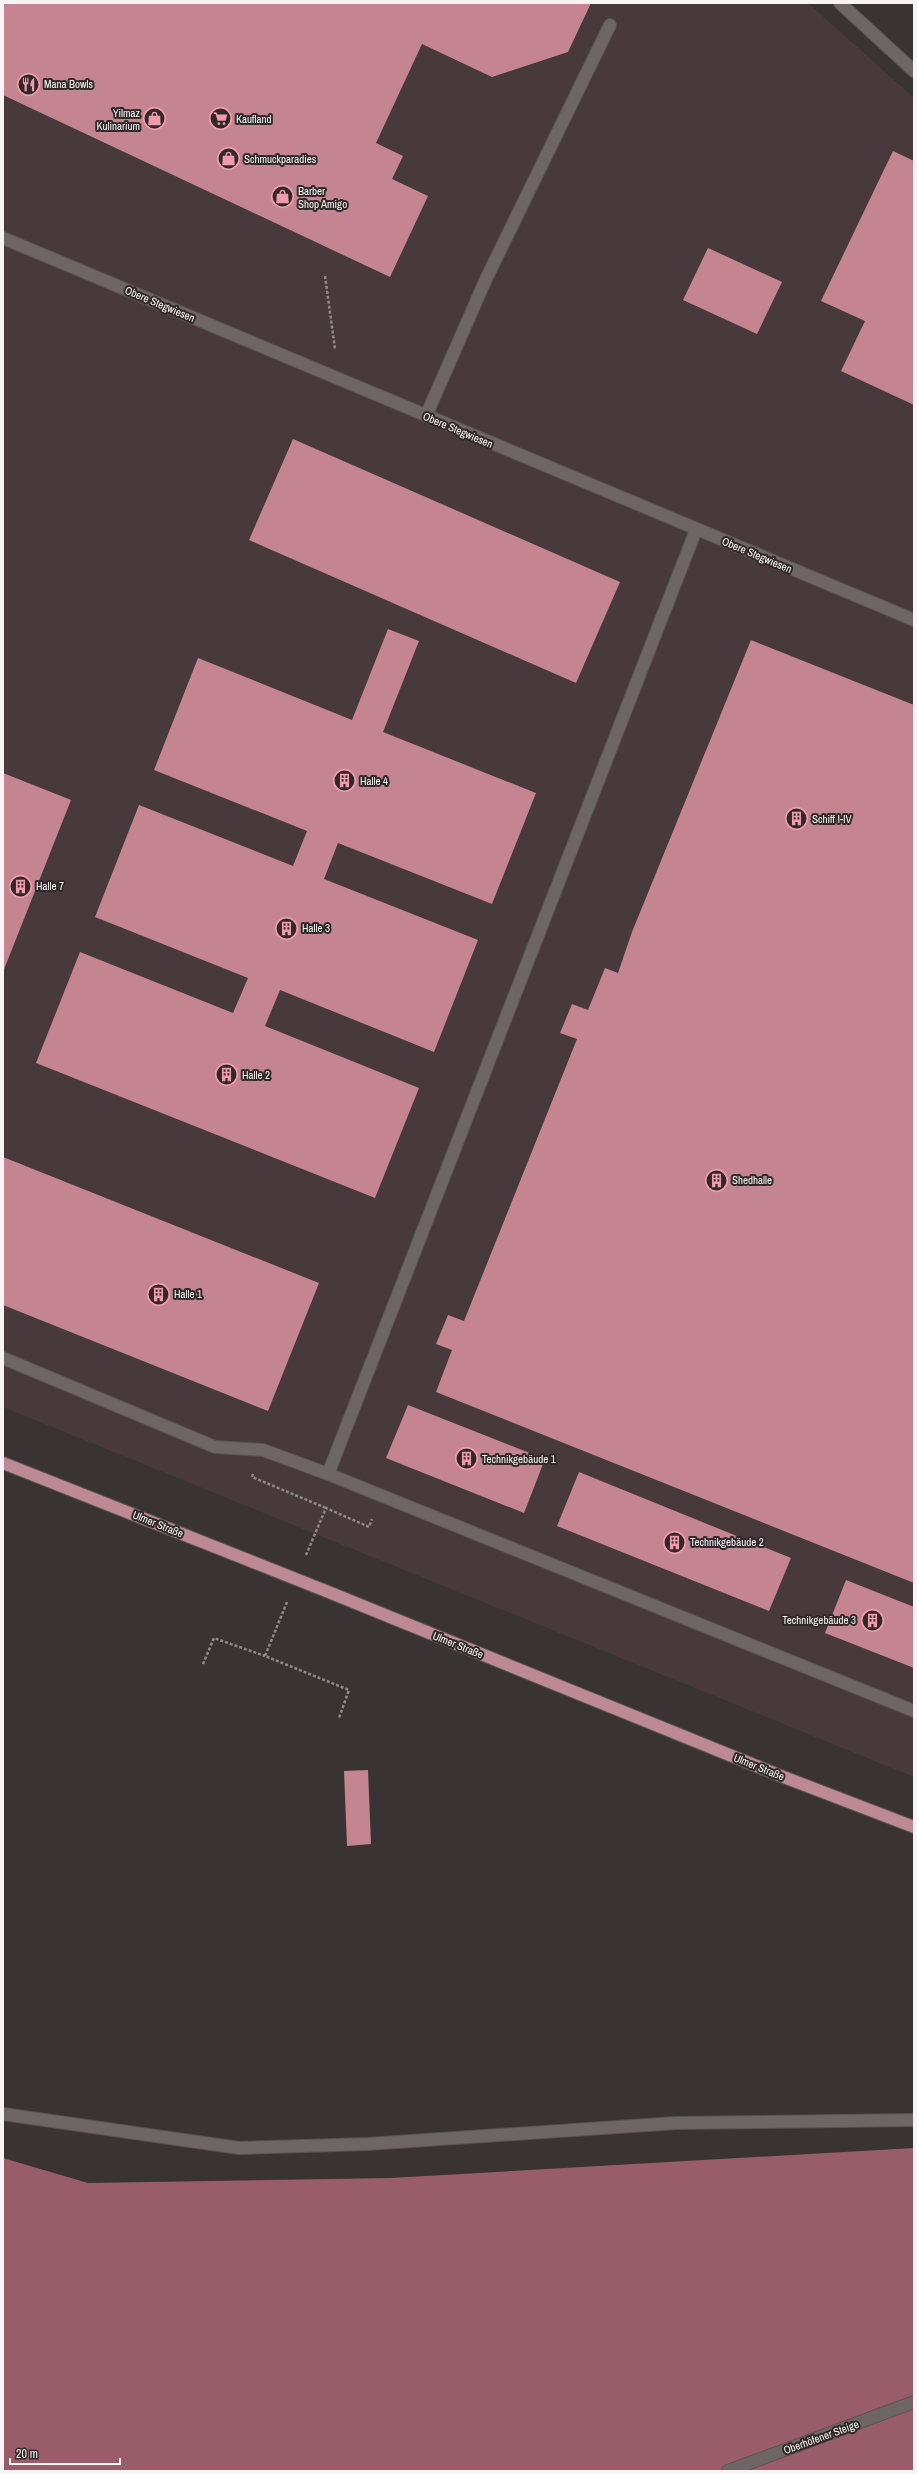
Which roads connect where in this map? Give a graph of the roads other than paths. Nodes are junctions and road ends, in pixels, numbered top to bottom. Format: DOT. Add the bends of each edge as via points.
graph roads {
  1 [pos="840,3"];
  2 [pos="610,25"];
  3 [pos="914,71"];
  4 [pos="3,238"];
  5 [pos="426,416"];
  6 [pos="696,530"];
  7 [pos="914,620"];
  8 [pos="3,1358"];
  9 [pos="3,1462"];
  10 [pos="328,1474"];
  11 [pos="914,1711"];
  12 [pos="914,1827"];
  13 [pos="3,2114"];
  14 [pos="914,2120"];
  15 [pos="914,2402"];
  16 [pos="728,2471"];
  1 -- 3 [label="street"];
  2 -- 5 [label="street" via="486,279"];
  4 -- 5 [label="street, Obere Stegwiesen"];
  5 -- 6 [label="street, Obere Stegwiesen"];
  6 -- 7 [label="street, Obere Stegwiesen"];
  6 -- 10 [label="street"];
  8 -- 10 [label="street" via="215,1447 263,1450"];
  9 -- 12 [label="main road, Ulmer Straße, bridge" via="781,1776"];
  10 -- 11 [label="street"];
  13 -- 14 [label="street" via="239,2148 368,2144 676,2123"];
  15 -- 16 [label="street, Oberhöfener Steige"];
}
